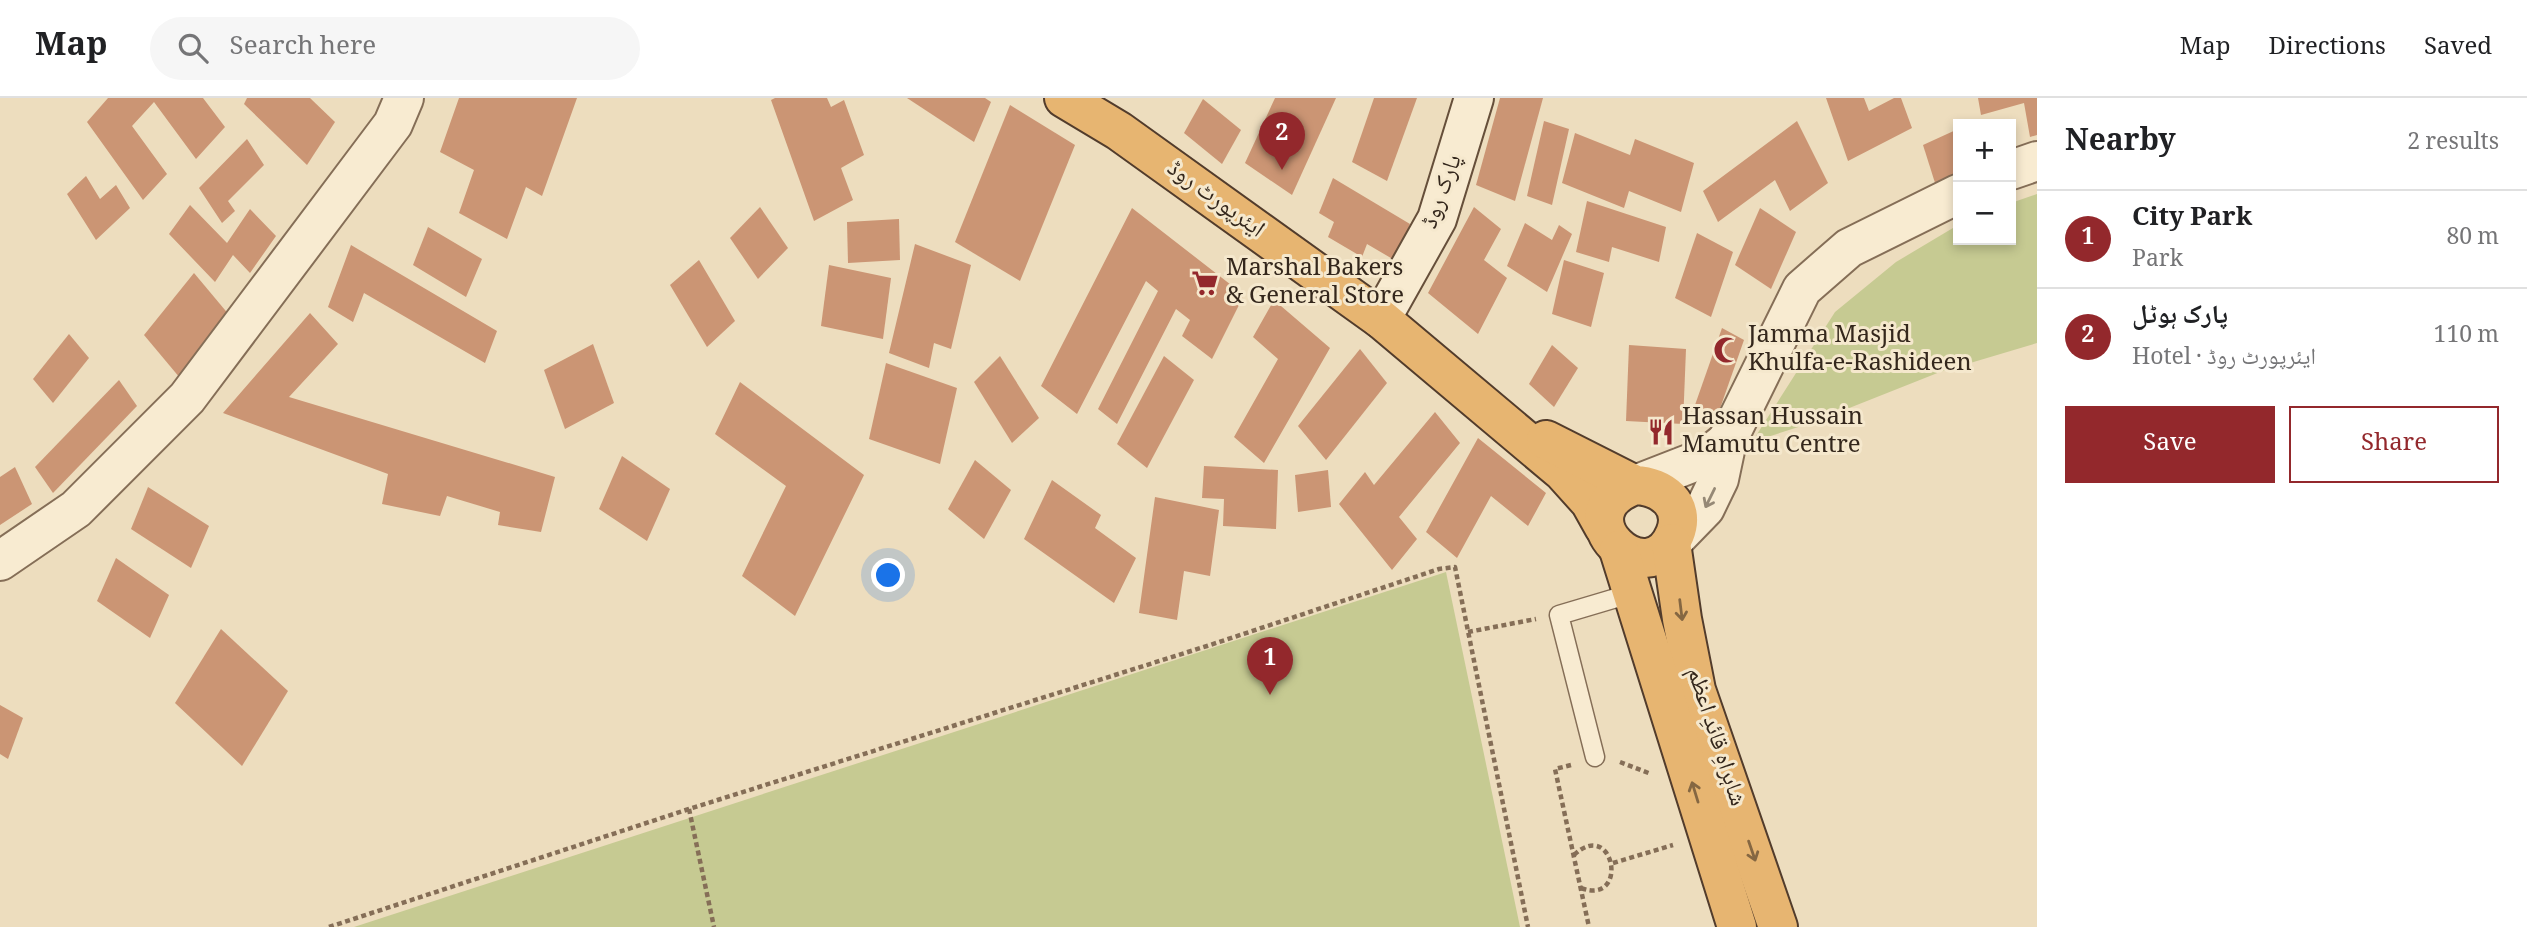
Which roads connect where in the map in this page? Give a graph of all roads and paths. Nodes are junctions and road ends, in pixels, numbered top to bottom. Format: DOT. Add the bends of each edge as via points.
graph roads {
  1 [pos="404,98"];
  2 [pos="1064,98"];
  3 [pos="1474,98"];
  4 [pos="2037,161"];
  5 [pos="2016,168"];
  6 [pos="1953,196"];
  7 [pos="1381,319"];
  8 [pos="1494,413"];
  9 [pos="1727,441"];
  10 [pos="1635,485"];
  11 [pos="1612,538"];
  12 [pos="1671,543"];
  13 [pos="0,561"];
  14 [pos="1633,593"];
  15 [pos="1559,615"];
  16 [pos="1468,632"];
  17 [pos="1595,757"];
  18 [pos="1654,785"];
  19 [pos="689,809"];
  20 [pos="1669,833"];
  21 [pos="1673,845"];
  22 [pos="1573,855"];
  23 [pos="1677,858"];
  24 [pos="1613,863"];
  25 [pos="1581,888"];
  26 [pos="328,927"];
  27 [pos="714,927"];
  28 [pos="1528,927"];
  29 [pos="1588,927"];
  30 [pos="1737,927"];
  31 [pos="1778,927"];
  1 -- 13 [label="street" via="393,124 187,398 76,509"];
  2 -- 7 [label="highway, ایئرپورٹ روڈ" via="1119,131"];
  3 -- 7 [label="street, پارک روڈ" via="1437,219"];
  4 -- 5 [label="street"];
  6 -- 9 [label="street" via="1849,248 1802,289"];
  7 -- 8 [label="highway, ایئرپورٹ روڈ"];
  8 -- 10 [label="highway, ایئرپورٹ روڈ"];
  8 -- 11 [label="highway, ایئرپورٹ روڈ" via="1563,472 1590,502"];
  9 -- 10 [label="street" via="1707,457"];
  9 -- 12 [label="street, one-way" via="1705,508"];
  10 -- 11 [label="highway" via="1611,499 1605,512"];
  10 -- 12 [label="highway" via="1650,485 1673,502 1678,516"];
  11 -- 12 [label="highway" via="1632,556 1647,558"];
  11 -- 14 [label="highway, شاہراہِ قائدِ اعظم"];
  12 -- 31 [label="highway, شاہراہِ قائدِ اعظم, one-way" via="1696,690"];
  14 -- 15 [label="lane"];
  30 -- 14 [label="highway, شاہراہِ قائدِ اعظم, one-way"];
  15 -- 16 [label="path"];
  15 -- 17 [label="lane"];
  16 -- 19 [label="path" via="1455,568 1439,569"];
  16 -- 28 [label="path"];
  17 -- 18 [label="path" via="1650,773"];
  17 -- 22 [label="path" via="1555,769"];
  19 -- 26 [label="path"];
  19 -- 27 [label="path"];
  20 -- 21 [label="path"];
  21 -- 23 [label="path"];
  21 -- 24 [label="path"];
  22 -- 24 [label="path" via="1585,847 1599,848"];
  22 -- 25 [label="path"];
  24 -- 25 [label="path" via="1612,876 1604,886"];
  25 -- 29 [label="path"];
}
